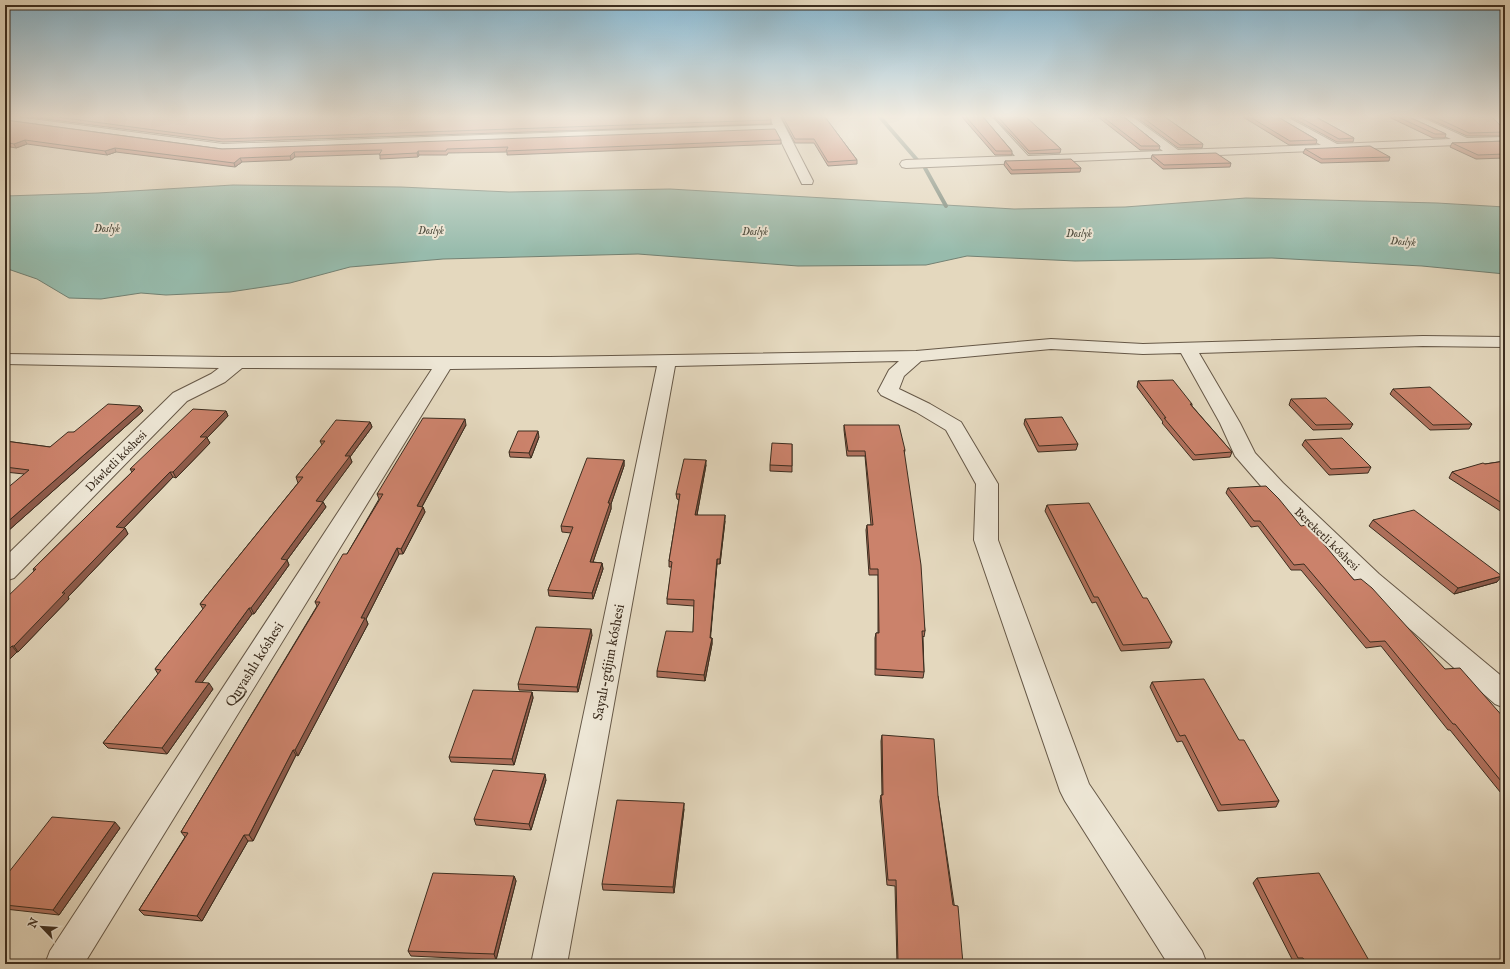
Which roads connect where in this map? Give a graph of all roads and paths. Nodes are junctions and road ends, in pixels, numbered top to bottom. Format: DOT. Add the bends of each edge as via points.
graph roads {
  1 [pos="797,162"];
  2 [pos="959,162"];
  3 [pos="906,164"];
  4 [pos="807,181"];
  5 [pos="1505,342"];
  6 [pos="1188,349"];
  7 [pos="916,356"];
  8 [pos="6,360"];
  9 [pos="667,361"];
  10 [pos="236,364"];
  11 [pos="444,364"];
  12 [pos="5,572"];
  13 [pos="1505,696"];
  14 [pos="63,964"];
  15 [pos="549,964"];
  16 [pos="1189,964"];
  1 -- 4 [label="street"];
  2 -- 3 [label="street"];
  5 -- 6 [label="street" via="1423,341"];
  6 -- 7 [label="street" via="1051,344"];
  6 -- 13 [label="street, Bereketli kóshesi" via="1246,456 1275,488 1370,580"];
  7 -- 9 [label="street"];
  7 -- 16 [label="street" via="896,374 888,391 954,426 987,484 986,540 1076,791"];
  8 -- 10 [label="street"];
  9 -- 11 [label="street"];
  9 -- 15 [label="street, Sayalı-gújim kóshesi"];
  10 -- 11 [label="street"];
  10 -- 12 [label="street, Dáwletli kóshesi" via="218,378 180,396"];
  11 -- 14 [label="street, Quyashlı kóshesi"];
}
